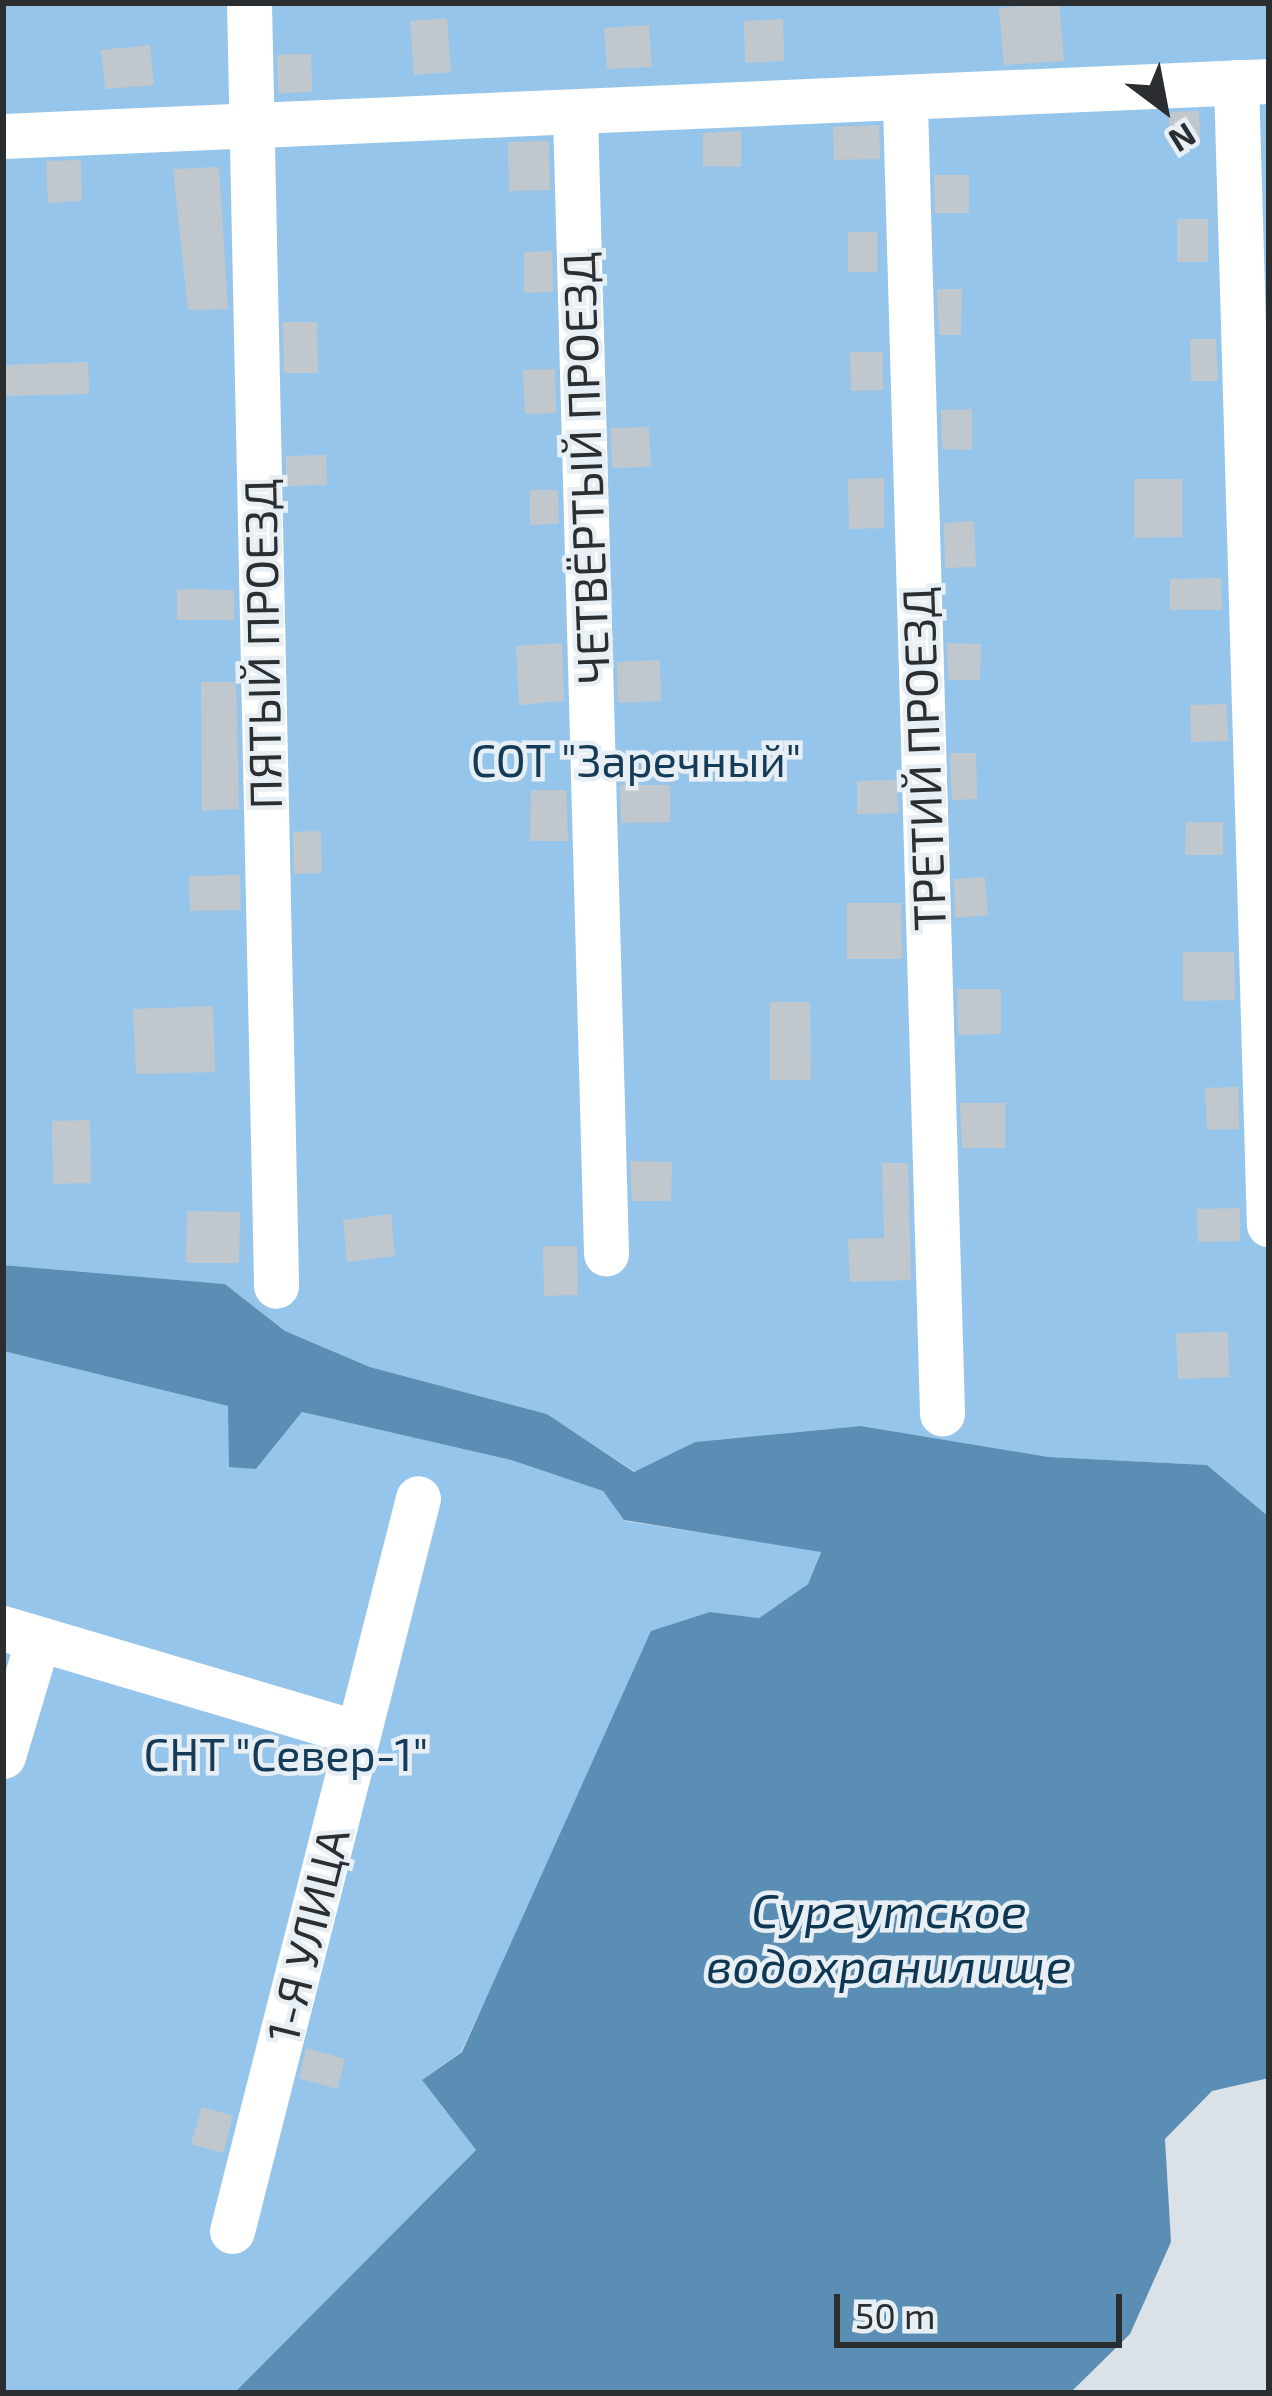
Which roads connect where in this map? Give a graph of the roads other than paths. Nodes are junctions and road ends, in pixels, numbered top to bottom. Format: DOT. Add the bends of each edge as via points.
graph roads {
  1 [pos="249,3"];
  2 [pos="1252,82"];
  3 [pos="904,105"];
  4 [pos="575,114"];
  5 [pos="251,127"];
  6 [pos="3,136"];
  7 [pos="1269,1225"];
  8 [pos="606,1254"];
  9 [pos="275,1286"];
  10 [pos="942,1413"];
  11 [pos="418,1498"];
  12 [pos="20,1633"];
  13 [pos="358,1733"];
  14 [pos="3,1756"];
  15 [pos="232,2231"];
  1 -- 5 [label="street, ПЯТЫЙ ПРОЕЗД"];
  2 -- 3 [label="street"];
  2 -- 7 [label="street"];
  3 -- 4 [label="street"];
  3 -- 10 [label="street, ТРЕТИЙ ПРОЕЗД"];
  4 -- 5 [label="street"];
  4 -- 8 [label="street, ЧЕТВЁРТЫЙ ПРОЕЗД"];
  5 -- 6 [label="street"];
  5 -- 9 [label="street, ПЯТЫЙ ПРОЕЗД"];
  11 -- 13 [label="street, 1-Я УЛИЦА"];
  12 -- 13 [label="street"];
  12 -- 14 [label="street"];
  13 -- 15 [label="street, 1-Я УЛИЦА"];
}
